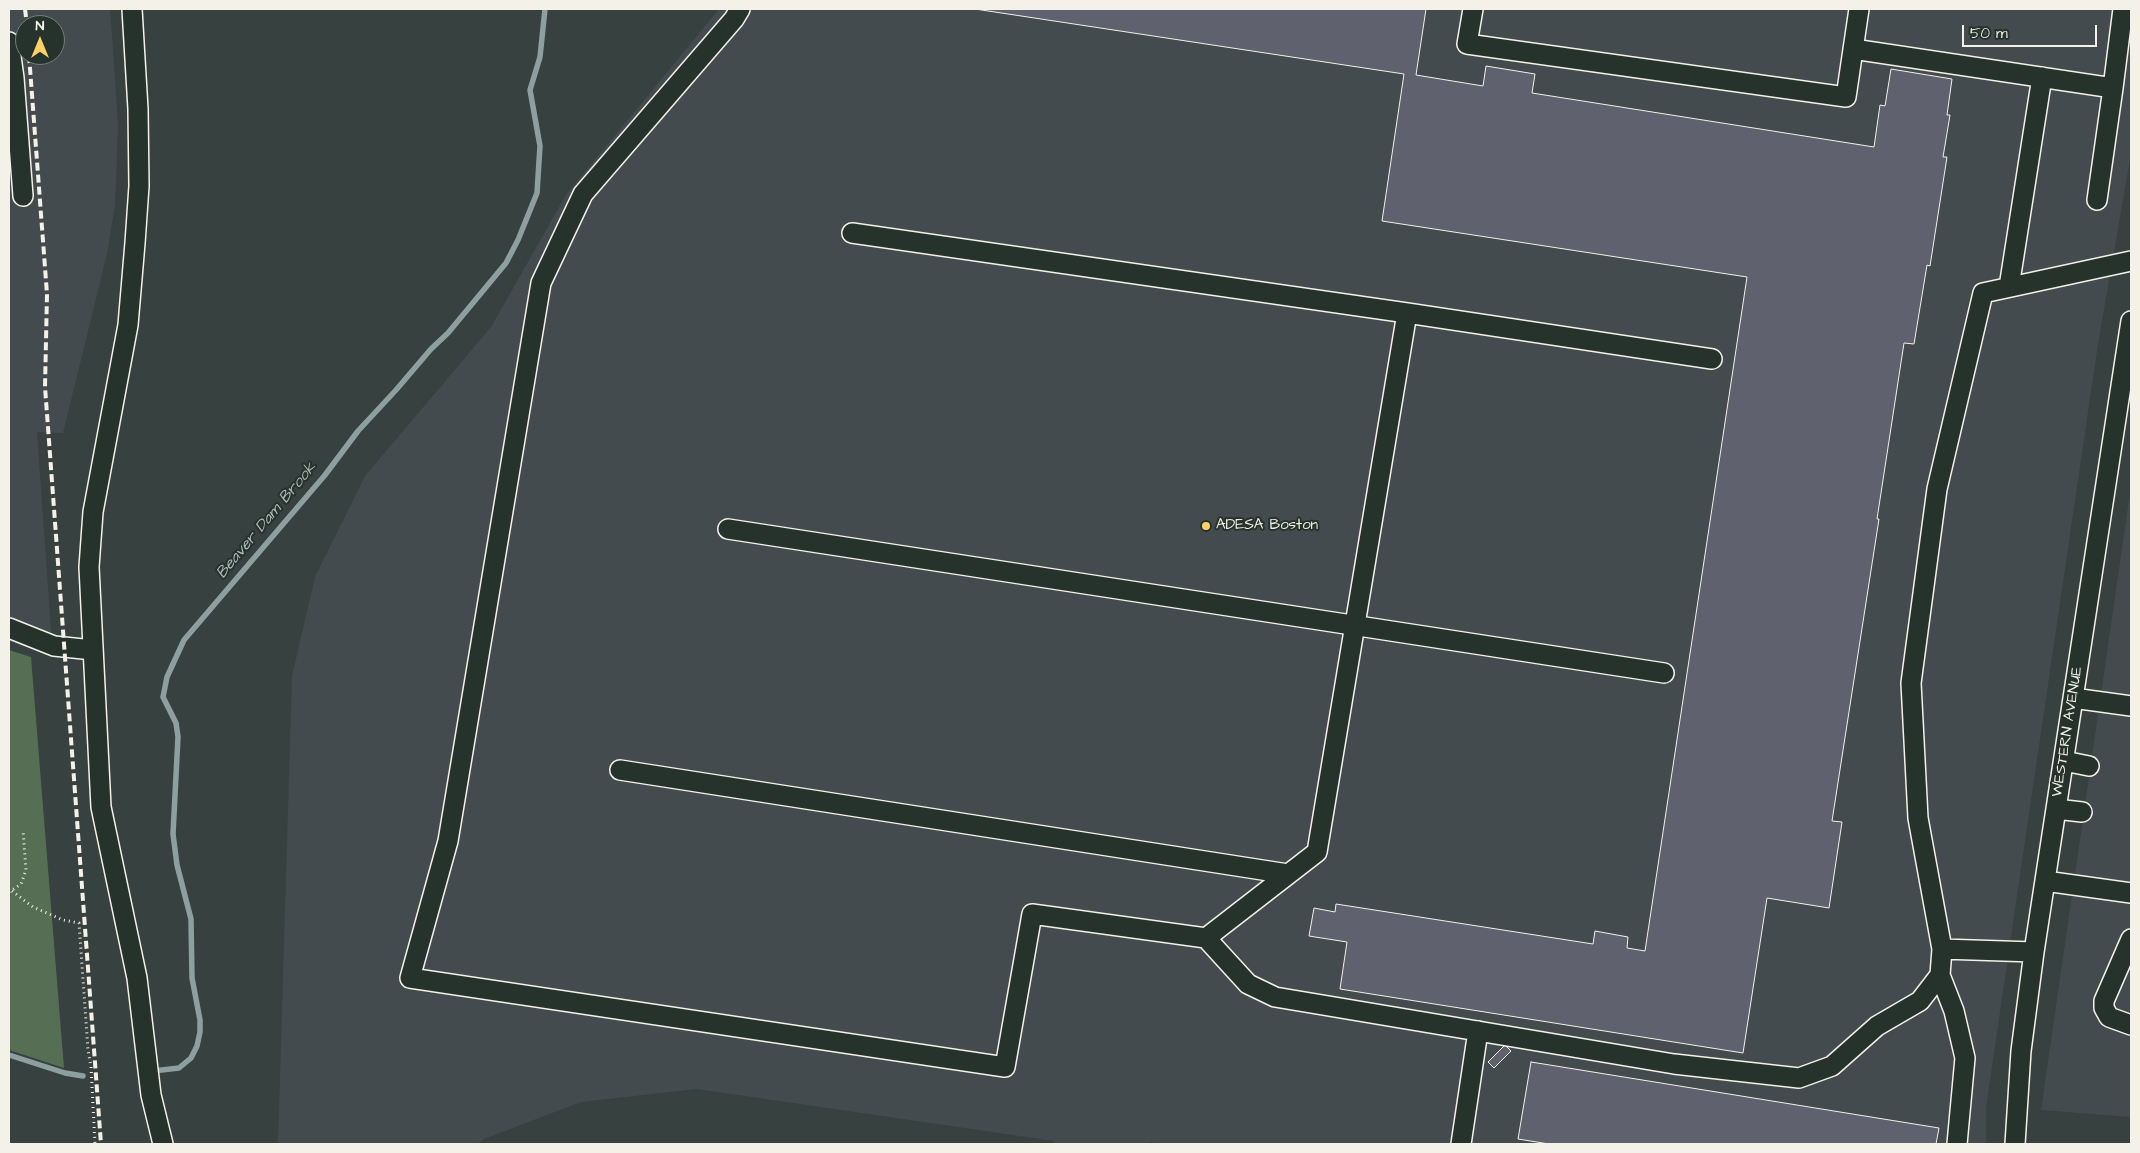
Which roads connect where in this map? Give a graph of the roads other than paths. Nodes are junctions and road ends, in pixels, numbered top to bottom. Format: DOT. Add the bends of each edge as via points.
graph roads {
  1 [pos="132,9"];
  2 [pos="740,9"];
  3 [pos="1473,9"];
  4 [pos="1859,9"];
  5 [pos="2123,9"];
  6 [pos="9,42"];
  7 [pos="1853,49"];
  8 [pos="2042,77"];
  9 [pos="2113,88"];
  10 [pos="22,196"];
  11 [pos="2097,200"];
  12 [pos="852,233"];
  13 [pos="2131,260"];
  14 [pos="2009,287"];
  15 [pos="1407,313"];
  16 [pos="2131,321"];
  17 [pos="1712,359"];
  18 [pos="728,529"];
  19 [pos="1355,626"];
  20 [pos="9,628"];
  21 [pos="93,650"];
  22 [pos="1664,673"];
  23 [pos="2073,698"];
  24 [pos="2131,706"];
  25 [pos="2064,761"];
  26 [pos="2089,766"];
  27 [pos="620,770"];
  28 [pos="2056,809"];
  29 [pos="2082,812"];
  30 [pos="1288,874"];
  31 [pos="2045,881"];
  32 [pos="2131,893"];
  33 [pos="1206,938"];
  34 [pos="2131,939"];
  35 [pos="1942,948"];
  36 [pos="2034,952"];
  37 [pos="1940,975"];
  38 [pos="2131,1025"];
  39 [pos="1478,1031"];
  40 [pos="163,1144"];
  41 [pos="1461,1144"];
  42 [pos="1957,1144"];
  43 [pos="2015,1144"];
  1 -- 21 [label="street" via="139,186 128,325 93,512 89,567"];
  2 -- 33 [label="street" via="583,194 541,283 448,842 410,978 1005,1067 1032,914"];
  3 -- 7 [label="street" via="1467,44 1846,97"];
  4 -- 7 [label="street"];
  5 -- 9 [label="street"];
  6 -- 10 [label="street"];
  7 -- 8 [label="street"];
  8 -- 9 [label="street"];
  8 -- 14 [label="street"];
  9 -- 11 [label="street"];
  12 -- 15 [label="street"];
  13 -- 14 [label="street"];
  14 -- 35 [label="street" via="1983,293 1937,489 1910,683 1918,818"];
  15 -- 17 [label="street"];
  15 -- 19 [label="street"];
  16 -- 23 [label="street, WESTERN AVENUE"];
  18 -- 19 [label="street"];
  19 -- 22 [label="street"];
  19 -- 30 [label="street" via="1317,852"];
  20 -- 21 [label="street" via="54,646"];
  21 -- 40 [label="street" via="100,807 137,978 151,1095"];
  23 -- 24 [label="street"];
  23 -- 25 [label="street, WESTERN AVENUE"];
  25 -- 26 [label="street"];
  25 -- 28 [label="street, WESTERN AVENUE"];
  27 -- 30 [label="street"];
  28 -- 29 [label="street"];
  28 -- 31 [label="street, WESTERN AVENUE"];
  30 -- 33 [label="street"];
  31 -- 32 [label="street"];
  31 -- 36 [label="street, WESTERN AVENUE"];
  33 -- 39 [label="street" via="1248,984 1275,997"];
  34 -- 38 [label="street" via="2104,1001 2109,1017"];
  35 -- 36 [label="street"];
  35 -- 37 [label="street"];
  36 -- 43 [label="street, WESTERN AVENUE" via="2021,1051"];
  37 -- 39 [label="street" via="1920,1001 1877,1026 1832,1066 1800,1078 1674,1064"];
  37 -- 42 [label="street" via="1954,1011 1965,1058"];
  39 -- 41 [label="street"];
}
